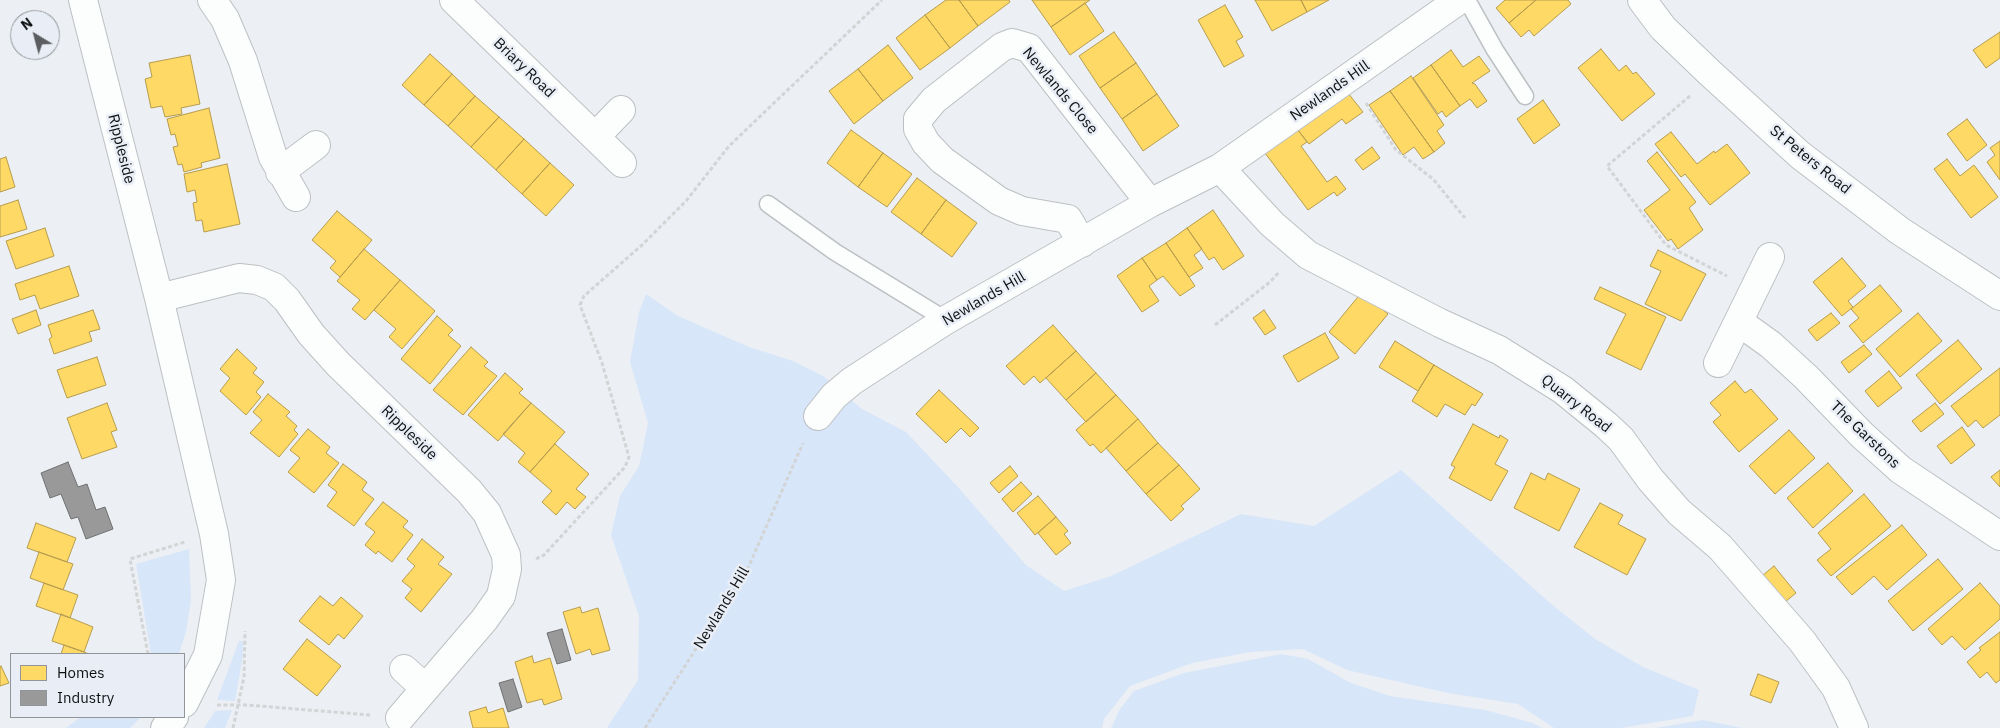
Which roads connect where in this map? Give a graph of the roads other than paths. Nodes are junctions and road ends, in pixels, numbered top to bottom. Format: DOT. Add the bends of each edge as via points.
graph roads {
  1 [pos="82,0"];
  2 [pos="212,0"];
  3 [pos="454,0"];
  4 [pos="1459,0"];
  5 [pos="1467,0"];
  6 [pos="1642,0"];
  7 [pos="1525,96"];
  8 [pos="621,110"];
  9 [pos="595,137"];
  10 [pos="316,146"];
  11 [pos="622,163"];
  12 [pos="1220,168"];
  13 [pos="280,172"];
  14 [pos="296,197"];
  15 [pos="1150,202"];
  16 [pos="768,204"];
  17 [pos="1082,243"];
  18 [pos="1770,257"];
  19 [pos="2000,296"];
  20 [pos="159,298"];
  21 [pos="946,320"];
  22 [pos="1738,322"];
  23 [pos="1718,363"];
  24 [pos="818,416"];
  25 [pos="2000,536"];
  26 [pos="404,669"];
  27 [pos="425,688"];
  28 [pos="185,701"];
  29 [pos="173,718"];
  30 [pos="400,718"];
  31 [pos="165,728"];
  32 [pos="1854,728"];
  1 -- 20 [label="street, Rippleside"];
  2 -- 13 [label="street" via="225,19 243,61 267,143"];
  3 -- 9 [label="street, Briary Road"];
  4 -- 12 [label="street, Newlands Hill"];
  5 -- 7 [label="lane"];
  6 -- 19 [label="street, St Peters Road" via="1663,28 1800,155 1900,231"];
  8 -- 9 [label="street"];
  9 -- 11 [label="street, Briary Road"];
  10 -- 13 [label="street"];
  12 -- 15 [label="street, Newlands Hill"];
  12 -- 32 [label="street, Quarry Road" via="1272,224 1308,255 1499,350 1563,390 1606,425 1679,512 1720,548 1802,641 1836,688"];
  13 -- 14 [label="street"];
  15 -- 17 [label="street, Newlands Hill"];
  15 -- 17 [label="street, Newlands Close" via="1029,48 1012,43 1002,47 934,100 918,119 918,129 942,160 999,201 1030,213 1068,218"];
  16 -- 21 [label="lane" via="835,252"];
  17 -- 21 [label="street, Newlands Hill"];
  18 -- 22 [label="street"];
  20 -- 27 [label="street, Rippleside" via="239,278 257,280 278,290 338,364 487,513 503,545 507,569 501,596"];
  20 -- 28 [label="street, Rippleside" via="214,534 221,580 214,631 203,670"];
  21 -- 24 [label="street, Newlands Hill" via="852,381"];
  22 -- 23 [label="street"];
  22 -- 25 [label="street, The Garstons" via="1771,345 1901,470"];
  26 -- 27 [label="street"];
  27 -- 30 [label="street, Rippleside"];
  29 -- 31 [label="street"];
}
